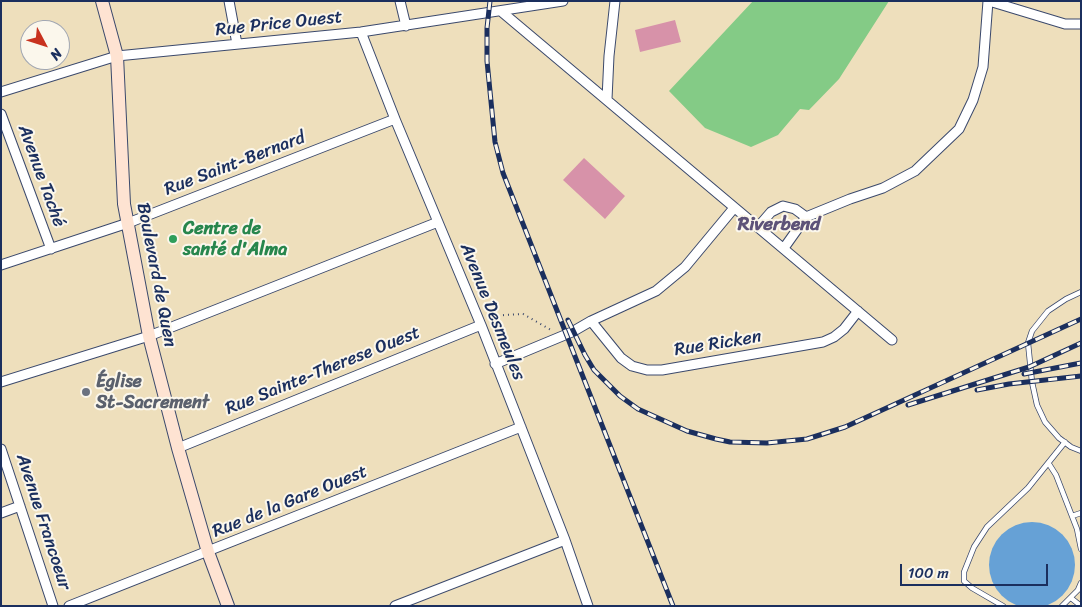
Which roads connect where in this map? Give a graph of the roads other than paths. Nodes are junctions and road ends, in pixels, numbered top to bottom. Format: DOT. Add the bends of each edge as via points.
graph roads {
  1 [pos="102,1"];
  2 [pos="229,1"];
  3 [pos="400,1"];
  4 [pos="563,1"];
  5 [pos="615,1"];
  6 [pos="988,1"];
  7 [pos="502,12"];
  8 [pos="1081,24"];
  9 [pos="406,26"];
  10 [pos="362,32"];
  11 [pos="237,44"];
  12 [pos="117,56"];
  13 [pos="1,92"];
  14 [pos="607,99"];
  15 [pos="1,114"];
  16 [pos="395,119"];
  17 [pos="734,208"];
  18 [pos="806,217"];
  19 [pos="438,222"];
  20 [pos="128,223"];
  21 [pos="758,227"];
  22 [pos="51,248"];
  23 [pos="784,248"];
  24 [pos="1,265"];
  25 [pos="1081,292"];
  26 [pos="858,311"];
  27 [pos="480,321"];
  28 [pos="591,322"];
  29 [pos="149,336"];
  30 [pos="892,340"];
  31 [pos="496,364"];
  32 [pos="1,382"];
  33 [pos="521,426"];
  34 [pos="1065,442"];
  35 [pos="178,448"];
  36 [pos="1,449"];
  37 [pos="1081,450"];
  38 [pos="1049,464"];
  39 [pos="20,506"];
  40 [pos="1081,513"];
  41 [pos="1,514"];
  42 [pos="1072,516"];
  43 [pos="565,540"];
  44 [pos="1081,550"];
  45 [pos="208,552"];
  46 [pos="1081,582"];
  47 [pos="1071,598"];
  48 [pos="53,606"];
  49 [pos="69,606"];
  50 [pos="228,606"];
  51 [pos="395,606"];
  52 [pos="588,606"];
  53 [pos="1003,606"];
  54 [pos="1062,606"];
  55 [pos="1081,606"];
  1 -- 12 [label="street, Boulevard de Quen"];
  2 -- 11 [label="street"];
  3 -- 9 [label="street"];
  4 -- 7 [label="street, Rue Price Ouest"];
  5 -- 14 [label="street"];
  6 -- 8 [label="street" via="1065,24"];
  6 -- 18 [label="street" via="983,67 973,100 959,129 915,172 883,188"];
  7 -- 9 [label="street, Rue Price Ouest"];
  7 -- 14 [label="street"];
  9 -- 10 [label="street, Rue Price Ouest"];
  10 -- 11 [label="street, Rue Price Ouest"];
  10 -- 16 [label="street, Avenue Desmeules"];
  11 -- 12 [label="street, Rue Price Ouest"];
  12 -- 13 [label="street, Rue Price Ouest"];
  12 -- 20 [label="street, Boulevard de Quen" via="124,204"];
  14 -- 17 [label="street"];
  15 -- 22 [label="street, Avenue Taché"];
  16 -- 19 [label="street, Avenue Desmeules"];
  16 -- 20 [label="street, Rue Saint-Bernard"];
  17 -- 21 [label="street"];
  17 -- 28 [label="street" via="685,267 656,291"];
  18 -- 21 [label="street" via="784,206 771,212"];
  18 -- 23 [label="street"];
  19 -- 27 [label="street, Avenue Desmeules"];
  19 -- 29 [label="street"];
  20 -- 22 [label="street, Rue Saint-Bernard"];
  20 -- 29 [label="street, Boulevard de Quen"];
  21 -- 23 [label="street"];
  22 -- 24 [label="street, Rue Saint-Bernard"];
  23 -- 26 [label="street"];
  25 -- 34 [label="lane" via="1048,311 1032,331 1028,343 1037,405 1045,422"];
  26 -- 28 [label="street, Rue Ricken" via="844,329 823,342 662,370 632,366 621,358"];
  26 -- 30 [label="street"];
  27 -- 31 [label="street, Avenue Desmeules"];
  27 -- 35 [label="street, Rue Sainte-Therese Ouest"];
  28 -- 31 [label="street"];
  29 -- 32 [label="street"];
  29 -- 35 [label="street, Boulevard de Quen"];
  31 -- 33 [label="street, Avenue Desmeules"];
  33 -- 43 [label="street, Avenue Desmeules"];
  33 -- 45 [label="street, Rue de la Gare Ouest"];
  34 -- 37 [label="lane"];
  34 -- 38 [label="lane"];
  35 -- 45 [label="street, Boulevard de Quen"];
  36 -- 39 [label="street, Avenue Francoeur"];
  38 -- 42 [label="lane"];
  38 -- 53 [label="lane" via="987,527 964,572 964,580 972,588"];
  39 -- 41 [label="street"];
  39 -- 48 [label="street, Avenue Francoeur"];
  40 -- 42 [label="lane"];
  42 -- 44 [label="lane"];
  43 -- 51 [label="street"];
  43 -- 52 [label="street, Avenue Desmeules"];
  45 -- 49 [label="street, Rue de la Gare Ouest"];
  45 -- 50 [label="street, Boulevard de Quen"];
  46 -- 47 [label="lane"];
  47 -- 54 [label="lane"];
  47 -- 55 [label="lane"];
}
